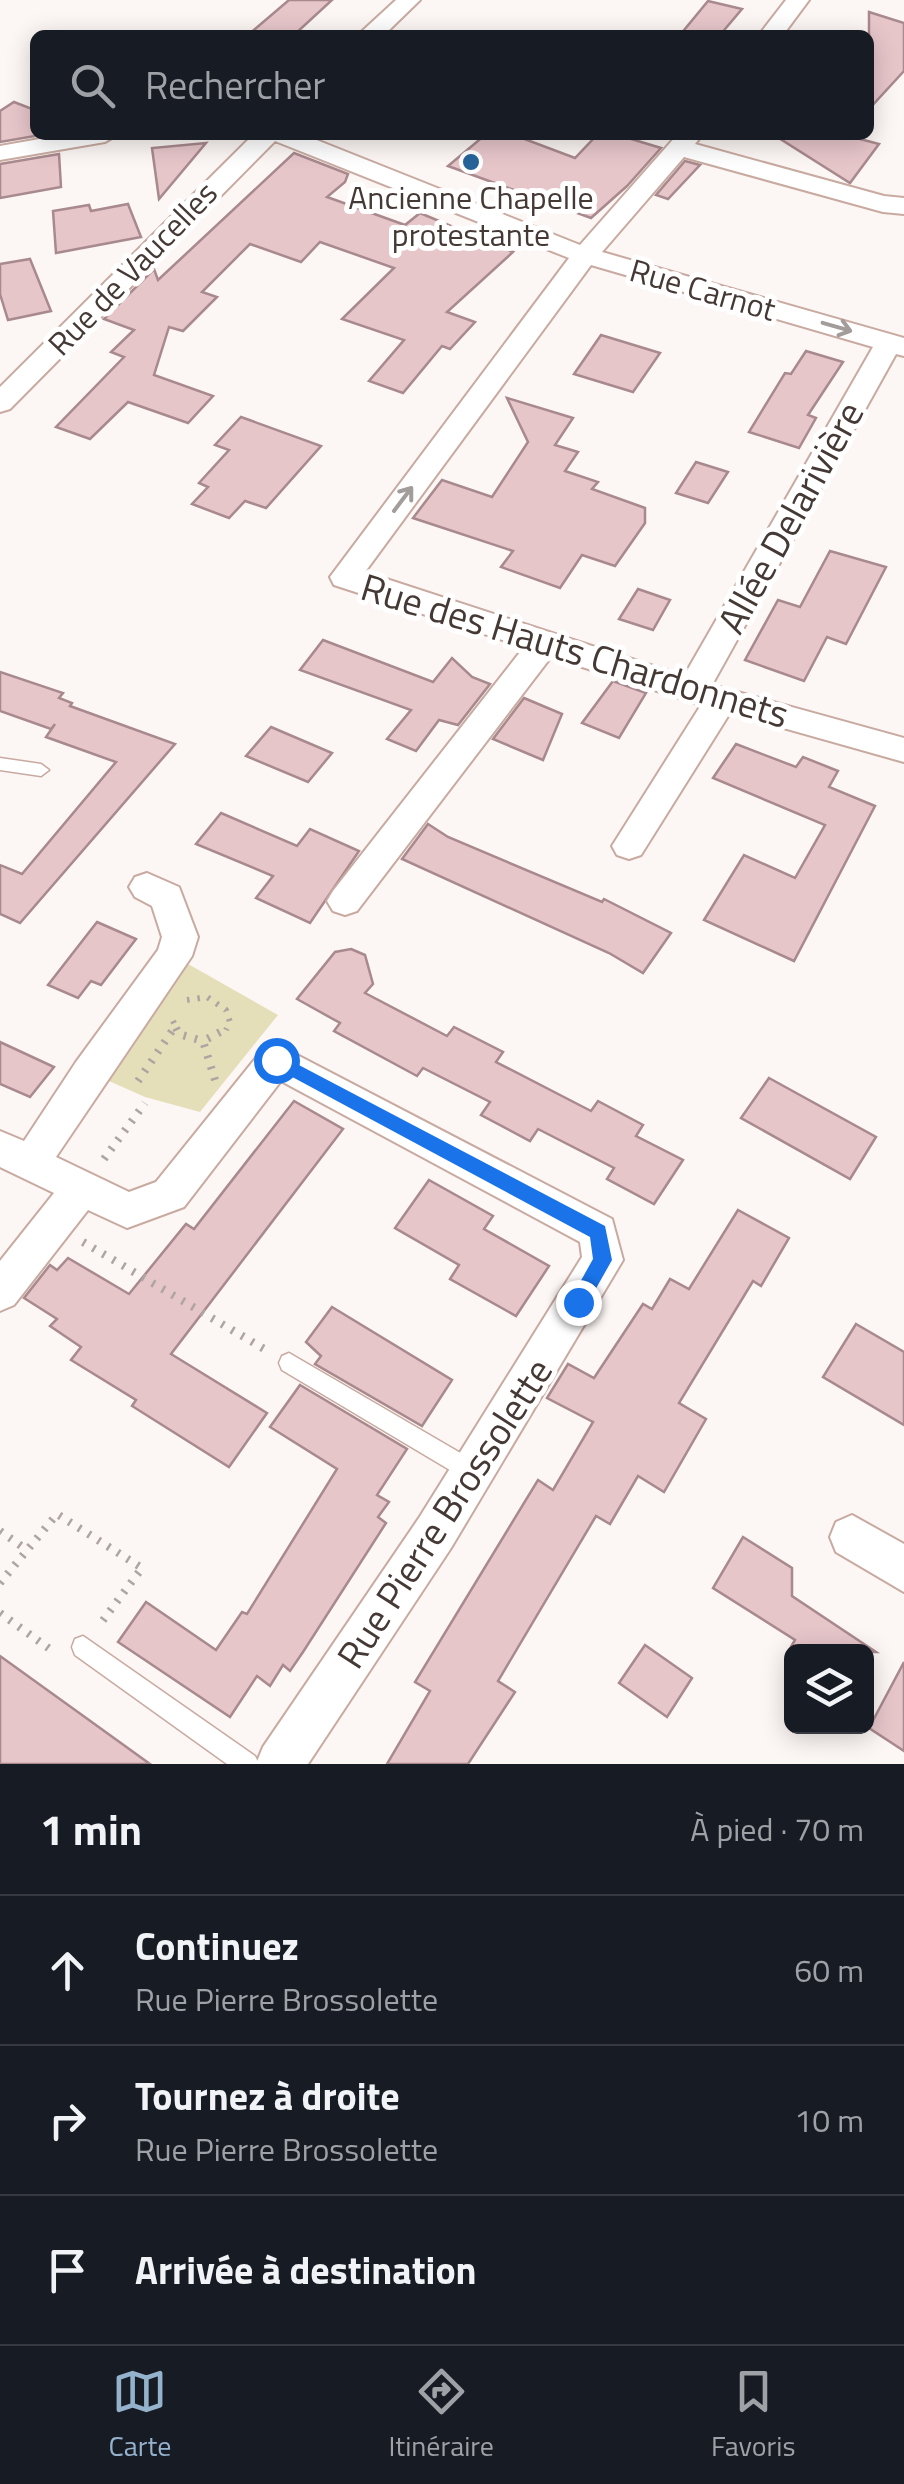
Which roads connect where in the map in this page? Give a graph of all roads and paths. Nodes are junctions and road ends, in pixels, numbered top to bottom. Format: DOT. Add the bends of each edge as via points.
graph roads {
  1 [pos="409,0"];
  2 [pos="798,0"];
  3 [pos="376,30"];
  4 [pos="774,30"];
  5 [pos="74,140"];
  6 [pos="261,140"];
  7 [pos="295,140"];
  8 [pos="686,141"];
  9 [pos="0,152"];
  10 [pos="904,206"];
  11 [pos="584,255"];
  12 [pos="896,345"];
  13 [pos="0,403"];
  14 [pos="543,645"];
  15 [pos="707,695"];
  16 [pos="904,750"];
  17 [pos="0,764"];
  18 [pos="41,770"];
  19 [pos="629,846"];
  20 [pos="147,887"];
  21 [pos="345,901"];
  22 [pos="174,1028"];
  23 [pos="203,1041"];
  24 [pos="138,1081"];
  25 [pos="246,1099"];
  26 [pos="145,1103"];
  27 [pos="16,1155"];
  28 [pos="82,1188"];
  29 [pos="54,1225"];
  30 [pos="0,1292"];
  31 [pos="289,1363"];
  32 [pos="474,1473"];
  33 [pos="0,1531"];
  34 [pos="852,1537"];
  35 [pos="27,1550"];
  36 [pos="904,1570"];
  37 [pos="0,1583"];
  38 [pos="0,1613"];
  39 [pos="83,1647"];
  40 [pos="273,1763"];
  1 -- 3 [label="street"];
  2 -- 4 [label="street"];
  5 -- 9 [label="street"];
  6 -- 13 [label="street, Rue de Vaucelles"];
  7 -- 11 [label="street, Rue Carnot"];
  8 -- 10 [label="street"];
  8 -- 11 [label="street, Rue des Hauts Chardonnets"];
  11 -- 12 [label="street, Rue Carnot, one-way"];
  14 -- 11 [label="street, Rue des Hauts Chardonnets, one-way" via="345,577"];
  12 -- 15 [label="street, Allée Delarivière"];
  14 -- 15 [label="street, Rue des Hauts Chardonnets"];
  14 -- 21 [label="street"];
  15 -- 16 [label="street, Rue des Hauts Chardonnets"];
  15 -- 19 [label="street, Allée Delarivière"];
  17 -- 18 [label="lane"];
  20 -- 27 [label="street" via="167,896 180,937 174,956 89,1073"];
  22 -- 23 [label="path"];
  22 -- 23 [label="path" via="174,1011 207,997 226,1010 230,1022 216,1038"];
  22 -- 24 [label="path"];
  23 -- 25 [label="path" via="213,1079"];
  25 -- 28 [label="street, Rue Pierre Brossolette" via="170,1195 127,1210"];
  25 -- 32 [label="street, Rue Pierre Brossolette" via="276,1060 598,1232 603,1260"];
  26 -- 28 [label="path"];
  27 -- 28 [label="street, Rue Pierre Brossolette"];
  28 -- 29 [label="street"];
  29 -- 30 [label="street"];
  29 -- 31 [label="path"];
  31 -- 32 [label="lane"];
  32 -- 40 [label="street, Rue Pierre Brossolette"];
  33 -- 35 [label="path"];
  34 -- 36 [label="street"];
  35 -- 37 [label="path"];
  35 -- 39 [label="path" via="56,1514 142,1568"];
  38 -- 39 [label="path" via="72,1664"];
  39 -- 40 [label="lane"];
}
